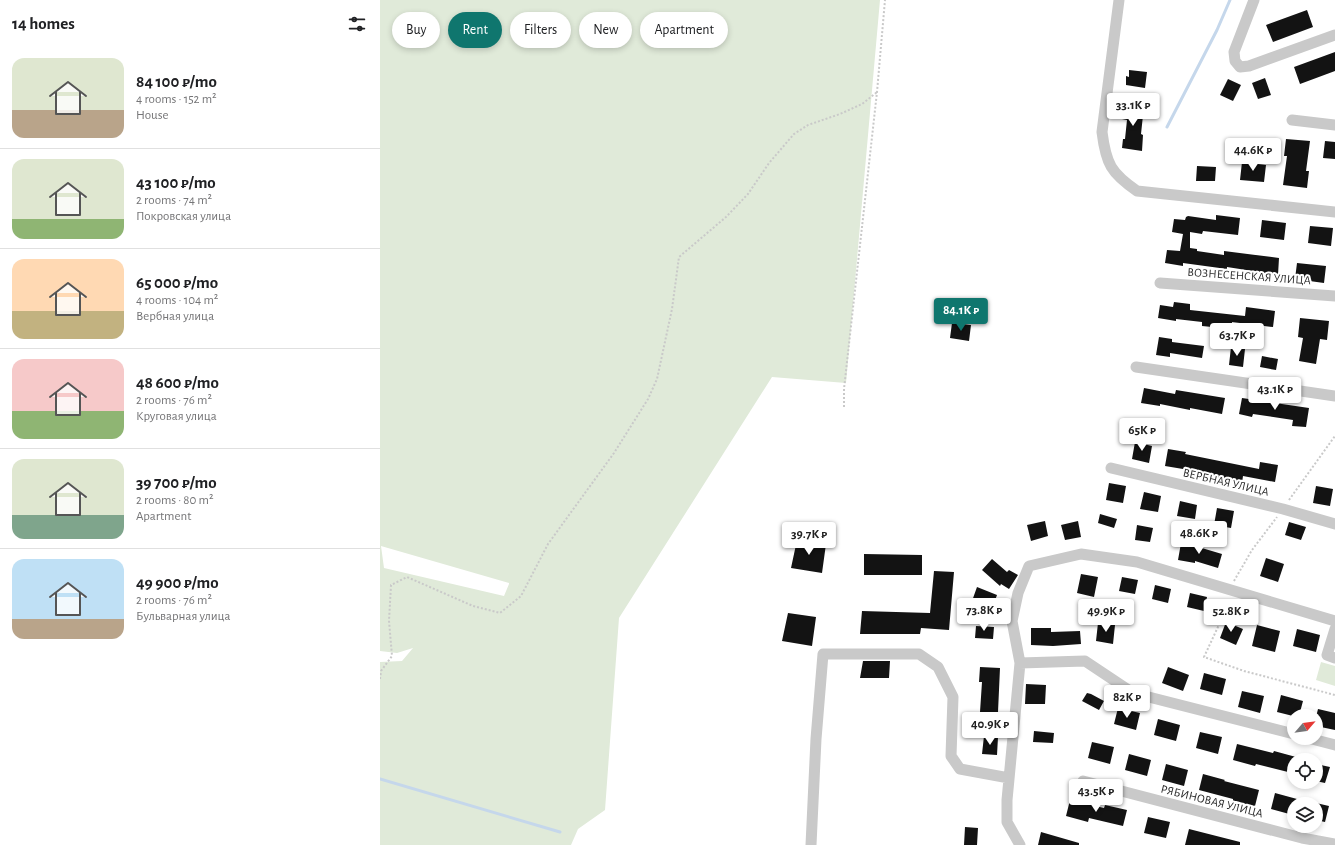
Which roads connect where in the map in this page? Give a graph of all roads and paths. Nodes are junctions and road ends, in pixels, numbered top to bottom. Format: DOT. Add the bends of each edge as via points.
graph roads {
  1 [pos="885,0"];
  2 [pos="1119,0"];
  3 [pos="1254,0"];
  4 [pos="1335,35"];
  5 [pos="877,92"];
  6 [pos="1292,120"];
  7 [pos="1335,125"];
  8 [pos="1335,212"];
  9 [pos="1160,282"];
  10 [pos="1335,296"];
  11 [pos="1136,367"];
  12 [pos="1335,396"];
  13 [pos="844,407"];
  14 [pos="1111,468"];
  15 [pos="1335,524"];
  16 [pos="1234,591"];
  17 [pos="1335,621"];
  18 [pos="1335,628"];
  19 [pos="1335,658"];
  20 [pos="1020,663"];
  21 [pos="380,679"];
  22 [pos="1335,695"];
  23 [pos="1287,732"];
  24 [pos="1323,742"];
  25 [pos="1335,745"];
  26 [pos="1009,778"];
  27 [pos="1083,781"];
  28 [pos="1302,841"];
  29 [pos="1335,844"];
  30 [pos="811,845"];
  31 [pos="1020,845"];
  1 -- 5 [label="path"];
  2 -- 8 [label="street" via="1102,132 1105,154 1111,168 1123,181 1136,191"];
  3 -- 4 [label="street" via="1234,52 1235,61 1240,66 1249,66"];
  5 -- 13 [label="path"];
  5 -- 21 [label="path" via="862,104 808,125 794,134 769,162 748,194 726,217 679,257 672,309 657,379 648,399 614,453 548,544 521,596 500,613 473,606 407,578 391,585 389,621 392,656 380,671"];
  6 -- 7 [label="street"];
  9 -- 10 [label="street, ВОЗНЕСЕНСКАЯ УЛИЦА"];
  11 -- 12 [label="street"];
  14 -- 15 [label="street, ВЕРБНАЯ УЛИЦА" via="1283,508"];
  16 -- 17 [label="street"];
  16 -- 20 [label="street" via="1137,562 1081,554 1029,566 1018,593 1012,620"];
  16 -- 22 [label="path" via="1204,657 1244,671"];
  18 -- 19 [label="street" via="1327,656"];
  20 -- 23 [label="street" via="1085,661 1133,693"];
  20 -- 26 [label="street"];
  24 -- 25 [label="street"];
  26 -- 30 [label="street" via="960,769 951,756 952,697 938,667 919,654 823,654"];
  26 -- 31 [label="street" via="1007,822"];
  27 -- 28 [label="street, РЯБИНОВАЯ УЛИЦА"];
  28 -- 29 [label="street, РЯБИНОВАЯ УЛИЦА"];
}
